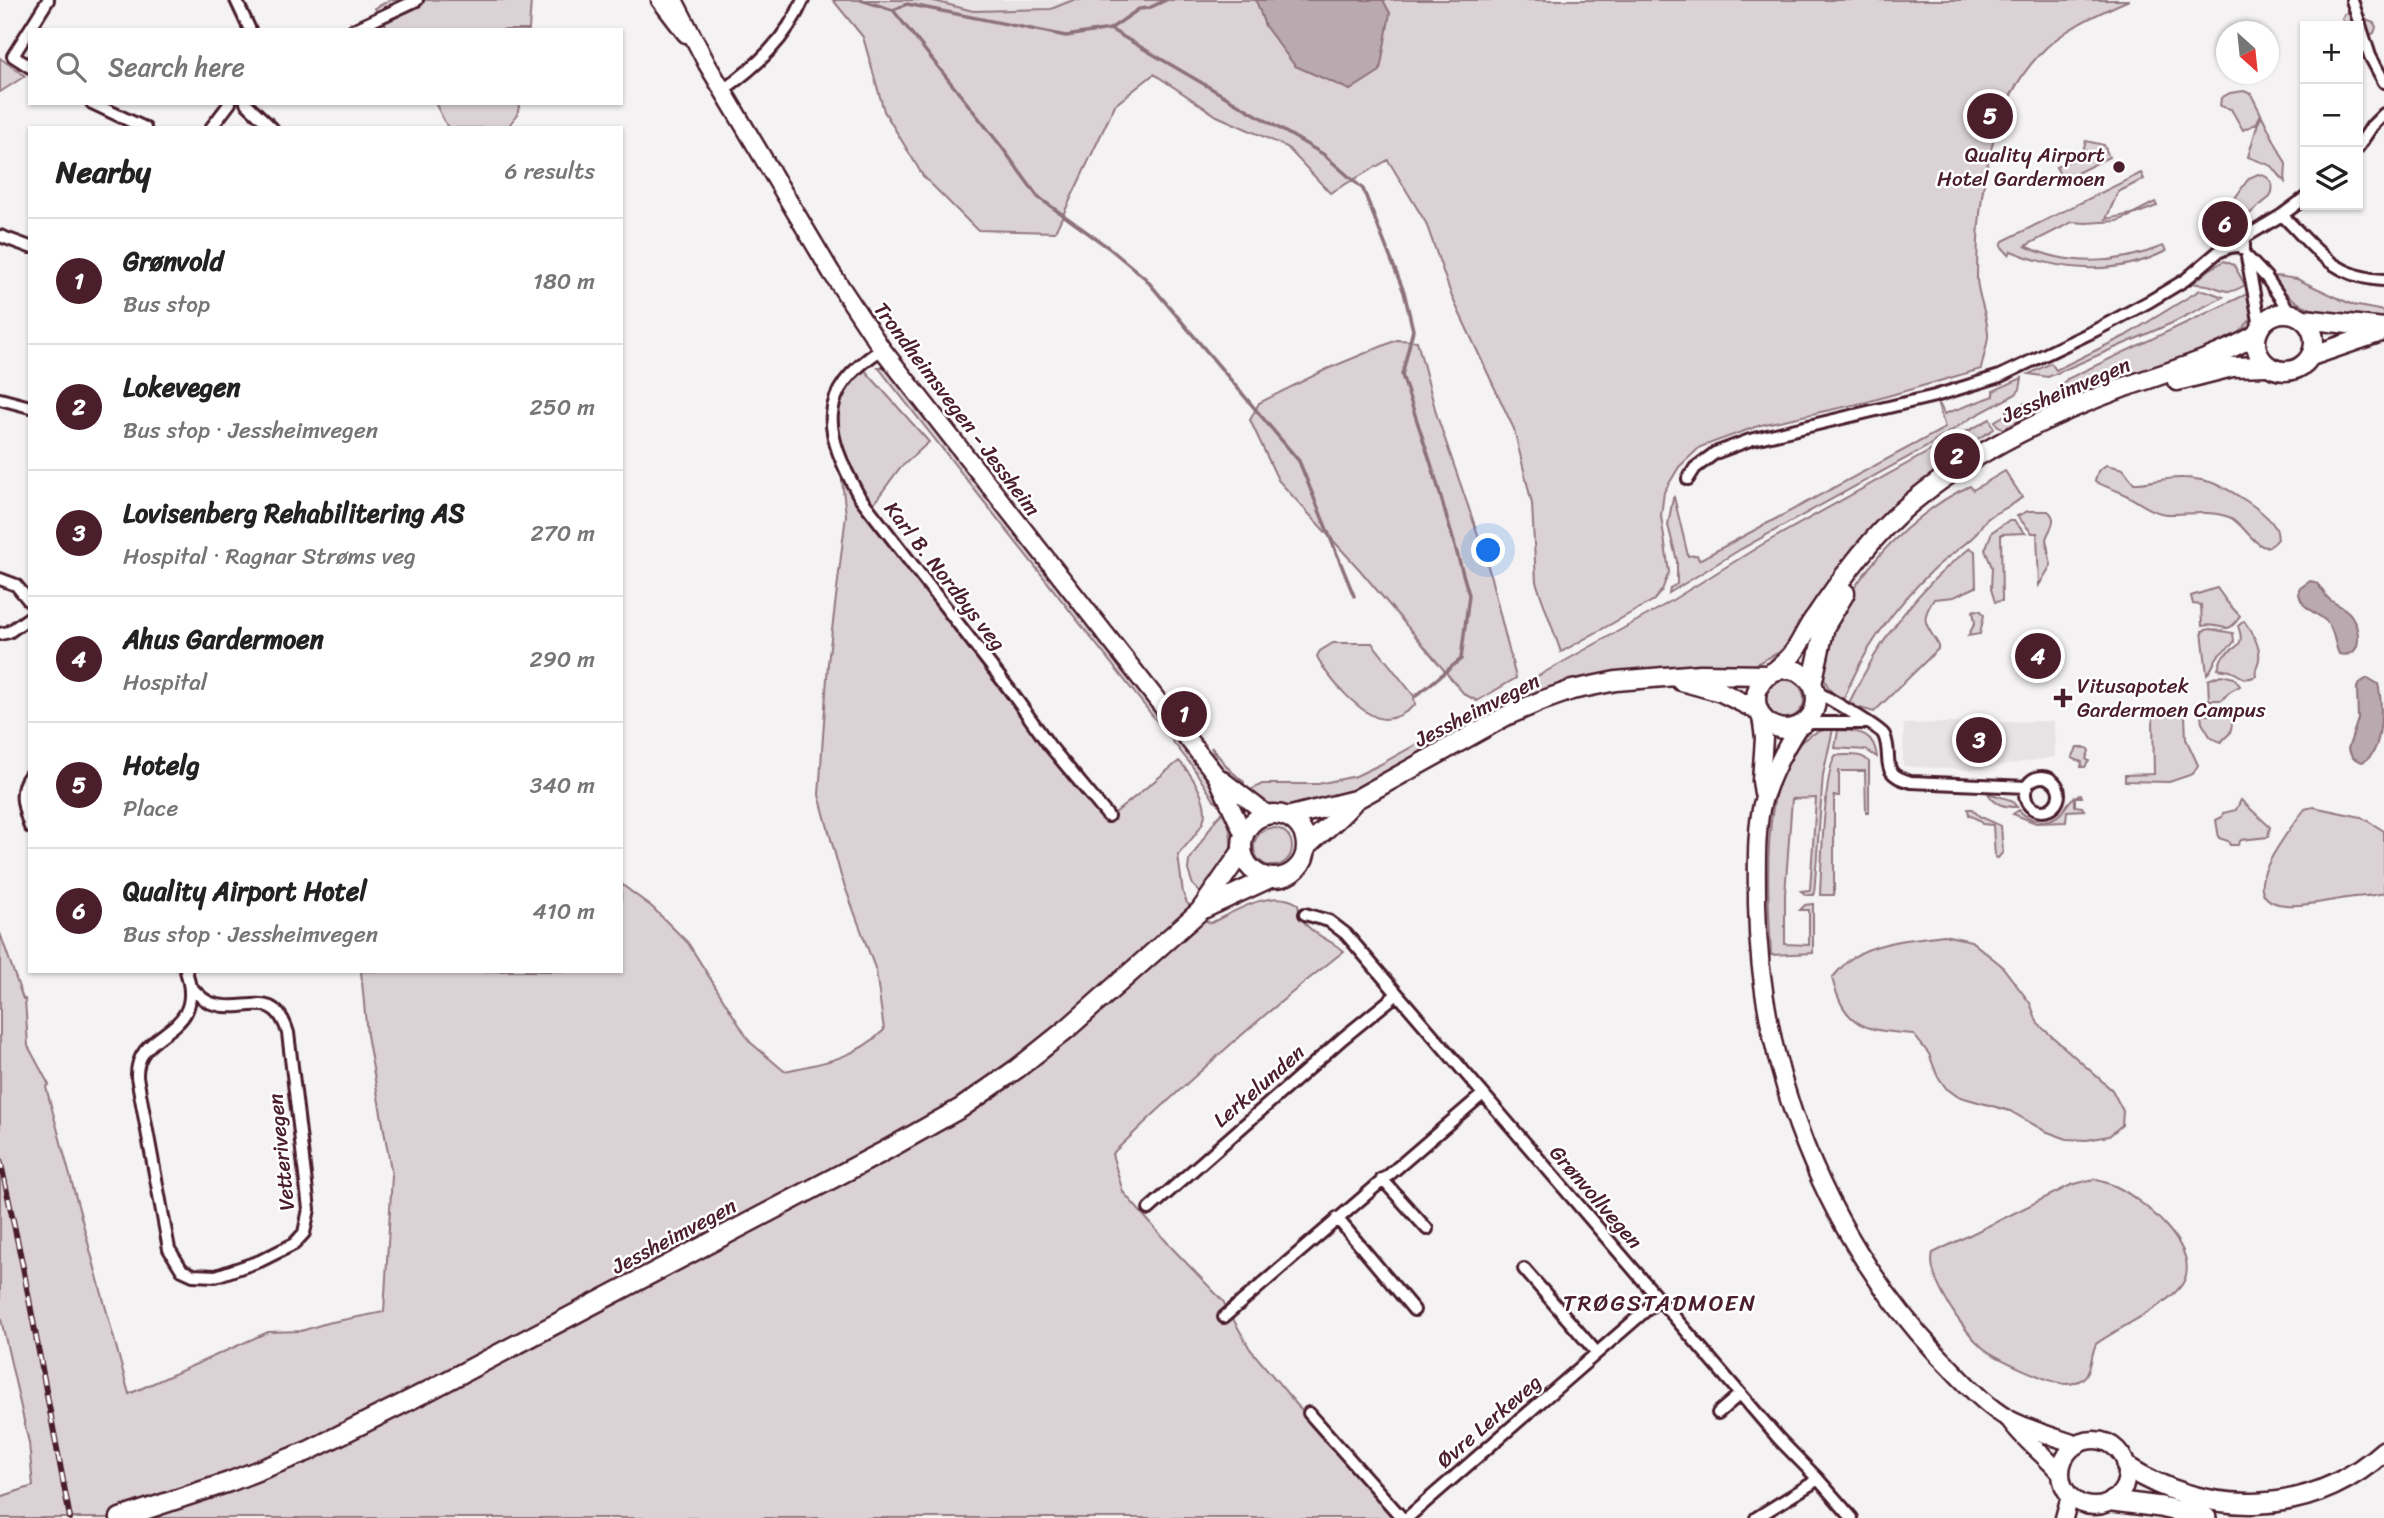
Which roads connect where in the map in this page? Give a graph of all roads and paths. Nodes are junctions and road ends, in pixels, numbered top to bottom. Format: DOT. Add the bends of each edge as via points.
graph roads {
  1 [pos="48,0"];
  2 [pos="236,0"];
  3 [pos="417,0"];
  4 [pos="660,0"];
  5 [pos="674,0"];
  6 [pos="803,0"];
  7 [pos="2352,0"];
  8 [pos="30,28"];
  9 [pos="249,28"];
  10 [pos="357,28"];
  11 [pos="28,32"];
  12 [pos="697,47"];
  13 [pos="28,66"];
  14 [pos="2384,82"];
  15 [pos="723,90"];
  16 [pos="96,105"];
  17 [pos="228,105"];
  18 [pos="248,105"];
  19 [pos="2384,114"];
  20 [pos="141,126"];
  21 [pos="213,126"];
  22 [pos="270,126"];
  23 [pos="2363,139"];
  24 [pos="2300,202"];
  25 [pos="2282,215"];
  26 [pos="0,236"];
  27 [pos="2243,245"];
  28 [pos="28,246"];
  29 [pos="2247,257"];
  30 [pos="2384,281"];
  31 [pos="2297,316"];
  32 [pos="2258,330"];
  33 [pos="2384,330"];
  34 [pos="882,349"];
  35 [pos="2311,356"];
  36 [pos="2268,366"];
  37 [pos="0,399"];
  38 [pos="28,406"];
  39 [pos="1688,479"];
  40 [pos="0,579"];
  41 [pos="28,599"];
  42 [pos="28,618"];
  43 [pos="0,634"];
  44 [pos="1772,673"];
  45 [pos="1667,678"];
  46 [pos="1813,687"];
  47 [pos="1760,713"];
  48 [pos="1865,723"];
  49 [pos="1801,724"];
  50 [pos="1216,775"];
  51 [pos="28,778"];
  52 [pos="2027,787"];
  53 [pos="1764,799"];
  54 [pos="1355,800"];
  55 [pos="1268,815"];
  56 [pos="1108,816"];
  57 [pos="1287,817"];
  58 [pos="28,819"];
  59 [pos="1243,843"];
  60 [pos="1306,847"];
  61 [pos="1270,878"];
  62 [pos="1200,911"];
  63 [pos="1304,914"];
  64 [pos="187,973"];
  65 [pos="191,988"];
  66 [pos="1396,995"];
  67 [pos="1483,1094"];
  68 [pos="1382,1179"];
  69 [pos="1149,1209"];
  70 [pos="1337,1218"];
  71 [pos="1427,1229"];
  72 [pos="1524,1269"];
  73 [pos="1659,1299"];
  74 [pos="1414,1310"];
  75 [pos="1224,1318"];
  76 [pos="1597,1353"];
  77 [pos="1741,1394"];
  78 [pos="1309,1413"];
  79 [pos="1718,1413"];
  80 [pos="2009,1419"];
  81 [pos="2078,1445"];
  82 [pos="2384,1451"];
  83 [pos="2127,1467"];
  84 [pos="2061,1474"];
  85 [pos="1817,1478"];
  86 [pos="2070,1496"];
  87 [pos="2106,1503"];
  88 [pos="120,1518"];
  89 [pos="1402,1518"];
  90 [pos="1407,1518"];
  91 [pos="1756,1518"];
  92 [pos="1852,1518"];
  93 [pos="2064,1518"];
  94 [pos="2086,1518"];
  95 [pos="2206,1518"];
  1 -- 8 [label="street"];
  2 -- 9 [label="street"];
  3 -- 10 [label="street"];
  4 -- 12 [label="main road, Trondheimsvegen - Jessheim"];
  5 -- 12 [label="main road, Trondheimsvegen - Jessheim"];
  6 -- 15 [label="street" via="770,51"];
  7 -- 14 [label="street" via="2370,56"];
  11 -- 13 [label="street" via="13,56"];
  12 -- 15 [label="main road, Trondheimsvegen - Jessheim"];
  15 -- 34 [label="main road, Trondheimsvegen - Jessheim"];
  16 -- 20 [label="street"];
  17 -- 21 [label="street"];
  18 -- 22 [label="street"];
  19 -- 23 [label="street"];
  24 -- 25 [label="street"];
  25 -- 27 [label="street" via="2247,236"];
  25 -- 30 [label="street" via="2343,271"];
  26 -- 28 [label="street"];
  27 -- 29 [label="street"];
  27 -- 39 [label="street" via="2218,252 2185,280 2128,313 2000,376 1740,443 1715,453"];
  29 -- 31 [label="street"];
  29 -- 32 [label="street"];
  31 -- 32 [label="main road" via="2278,313 2267,317"];
  31 -- 33 [label="main road"];
  31 -- 35 [label="main road" via="2314,336"];
  32 -- 36 [label="main road" via="2257,353"];
  32 -- 44 [label="main road, Jessheimvegen" via="2203,361 2036,423 1943,478 1875,538 1813,619 1793,654"];
  33 -- 35 [label="main road"];
  34 -- 50 [label="main road, Trondheimsvegen - Jessheim"];
  34 -- 56 [label="street, Karl B. Nordbys veg" via="846,377 833,399 834,440 845,471 859,496"];
  35 -- 36 [label="main road" via="2297,369"];
  36 -- 46 [label="main road, Jessheimvegen" via="2232,367 2120,398 2009,450 1946,489 1910,516 1841,599 1825,626"];
  37 -- 38 [label="street"];
  40 -- 41 [label="street" via="16,585"];
  42 -- 43 [label="street"];
  44 -- 45 [label="main road, Jessheimvegen"];
  44 -- 46 [label="main road" via="1792,670"];
  44 -- 47 [label="main road" via="1756,695"];
  45 -- 47 [label="main road, Jessheimvegen" via="1721,692"];
  45 -- 54 [label="main road, Jessheimvegen" via="1616,681 1541,701"];
  46 -- 48 [label="street"];
  46 -- 49 [label="main road" via="1814,708"];
  47 -- 49 [label="main road" via="1782,729"];
  47 -- 53 [label="main road"];
  48 -- 49 [label="street"];
  48 -- 52 [label="street" via="1883,734 1887,764 1900,779"];
  49 -- 53 [label="main road" via="1774,770"];
  50 -- 55 [label="main road, Trondheimsvegen - Jessheim"];
  50 -- 59 [label="main road, Trondheimsvegen - Jessheim"];
  51 -- 58 [label="street" via="22,795"];
  53 -- 80 [label="main road" via="1757,883 1763,979 1781,1071 1808,1152 1848,1232 1891,1299 1956,1373"];
  54 -- 57 [label="main road, Jessheimvegen"];
  54 -- 60 [label="main road, Jessheimvegen"];
  55 -- 57 [label="main road"];
  55 -- 59 [label="main road" via="1253,822"];
  57 -- 60 [label="main road" via="1301,829"];
  59 -- 61 [label="main road" via="1251,869"];
  59 -- 62 [label="main road, Jessheimvegen"];
  60 -- 61 [label="main road" via="1294,871"];
  61 -- 62 [label="main road, Jessheimvegen"];
  62 -- 88 [label="main road, Jessheimvegen" via="1018,1068 961,1108 881,1153 308,1451"];
  63 -- 66 [label="street, Grønvollvegen" via="1336,925"];
  64 -- 65 [label="street"];
  65 -- 65 [label="street, Vetterivegen" via="182,1021 144,1051 137,1077 169,1249 182,1270 216,1276 295,1244 304,1233 309,1209 288,1033 282,1018 259,1003 214,1004"];
  66 -- 67 [label="street, Grønvollvegen"];
  66 -- 69 [label="street, Lerkelunden"];
  67 -- 68 [label="street"];
  67 -- 73 [label="street, Grønvollvegen"];
  68 -- 70 [label="street"];
  68 -- 71 [label="street"];
  70 -- 74 [label="street"];
  70 -- 75 [label="street"];
  72 -- 76 [label="street"];
  73 -- 76 [label="street, Øvre Lerkeveg"];
  73 -- 77 [label="street, Grønvollvegen"];
  76 -- 90 [label="street, Øvre Lerkeveg"];
  77 -- 79 [label="street"];
  77 -- 85 [label="street, Grønvollvegen"];
  78 -- 89 [label="street"];
  80 -- 81 [label="main road"];
  80 -- 84 [label="main road"];
  81 -- 83 [label="main road" via="2108,1443"];
  81 -- 84 [label="main road" via="2065,1459"];
  82 -- 83 [label="highway" via="2332,1488 2264,1506 2199,1502 2158,1486"];
  83 -- 87 [label="main road" via="2125,1486"];
  84 -- 86 [label="main road"];
  85 -- 91 [label="street"];
  85 -- 92 [label="street, Grønvollvegen"];
  86 -- 87 [label="main road" via="2083,1505"];
  86 -- 93 [label="main road"];
  87 -- 94 [label="main road"];
  87 -- 95 [label="highway" via="2161,1507"];
}
